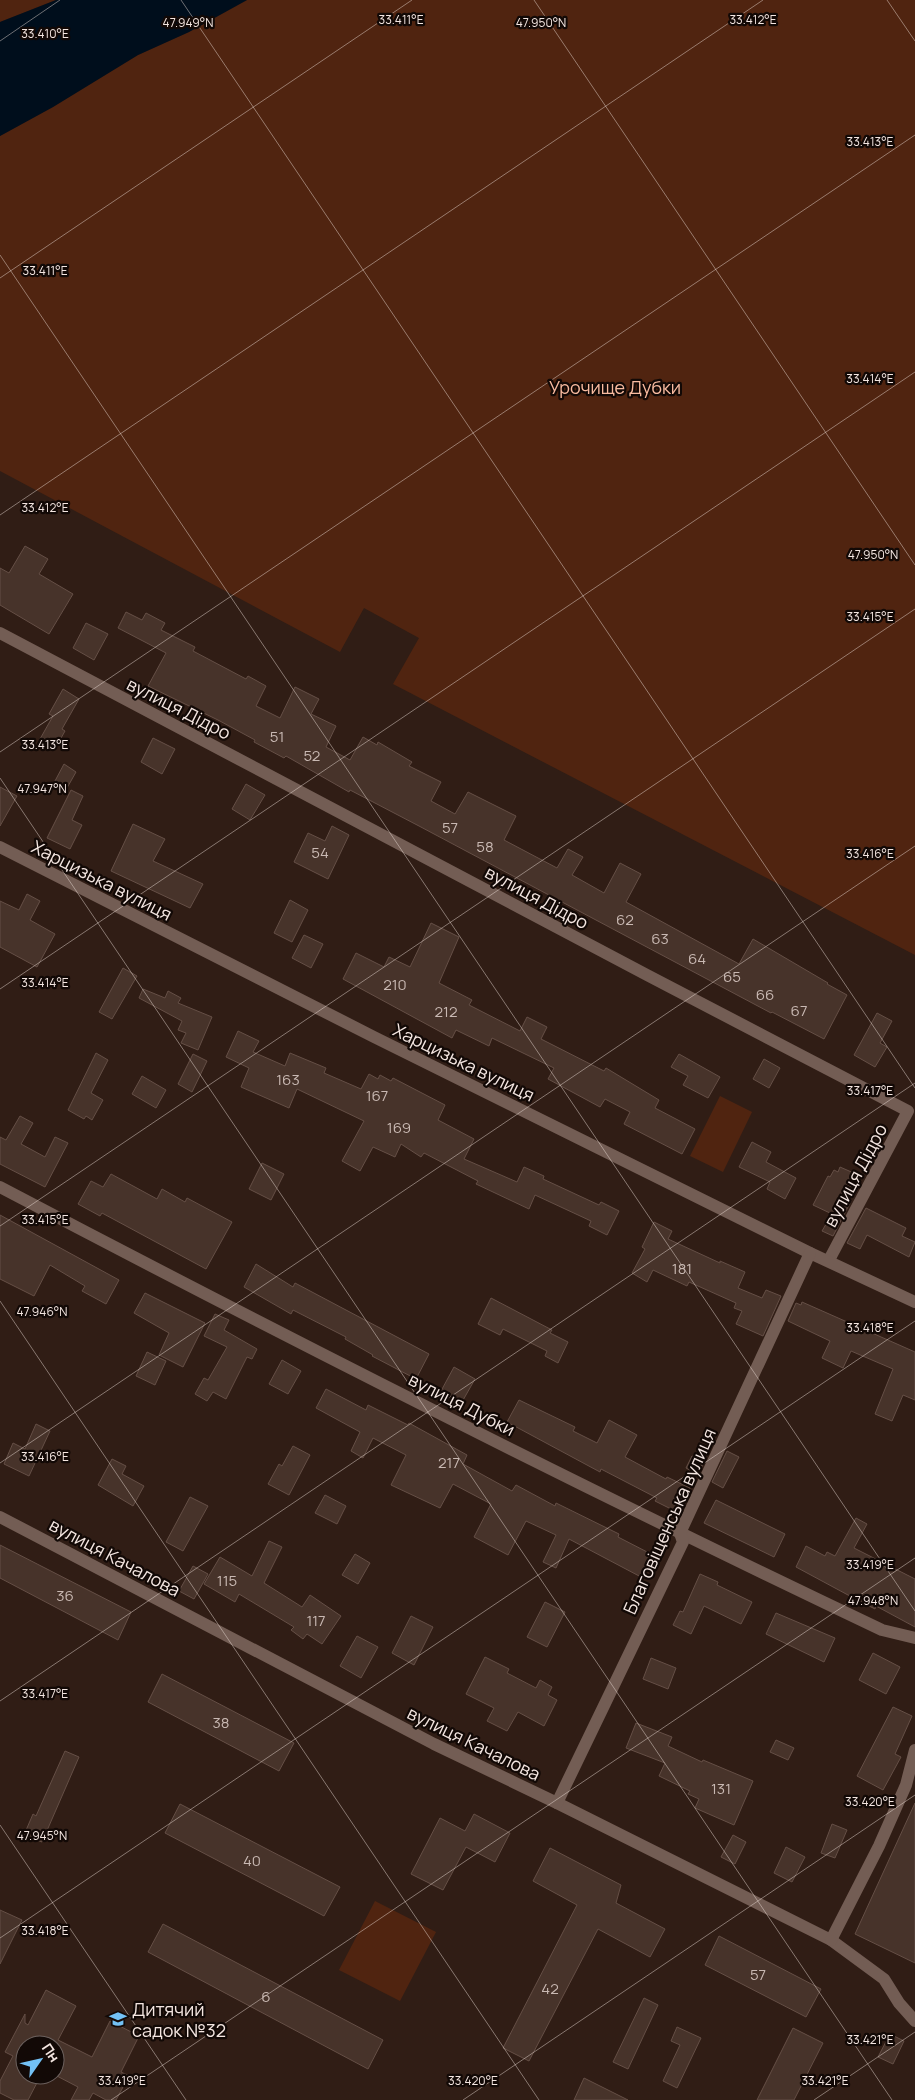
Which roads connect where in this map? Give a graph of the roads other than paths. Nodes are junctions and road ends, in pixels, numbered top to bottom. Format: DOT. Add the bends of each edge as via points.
graph roads {
  1 [pos="0,633"];
  2 [pos="0,847"];
  3 [pos="912,1105"];
  4 [pos="0,1187"];
  5 [pos="810,1253"];
  6 [pos="829,1260"];
  7 [pos="915,1302"];
  8 [pos="0,1517"];
  9 [pos="680,1533"];
  10 [pos="915,1638"];
  11 [pos="915,1750"];
  12 [pos="557,1803"];
  13 [pos="831,1940"];
  14 [pos="915,2021"];
  1 -- 3 [label="street, вулиця Дідро" via="647,975"];
  2 -- 5 [label="street, Харцизька вулиця" via="365,1033"];
  3 -- 6 [label="street, вулиця Дідро"];
  4 -- 9 [label="street, вулиця Дубки"];
  5 -- 6 [label="street, Харцизька вулиця"];
  5 -- 9 [label="street, Благовіщенська вулиця"];
  6 -- 7 [label="street, Харцизька вулиця"];
  8 -- 12 [label="street, вулиця Качалова" via="434,1744"];
  9 -- 10 [label="street, вулиця Дубки" via="882,1630"];
  9 -- 12 [label="street, Благовіщенська вулиця" via="683,1542"];
  11 -- 13 [label="street" via="906,1785"];
  12 -- 13 [label="street, вулиця Качалова"];
  13 -- 14 [label="street, вулиця Качалова" via="884,1979"];
}
